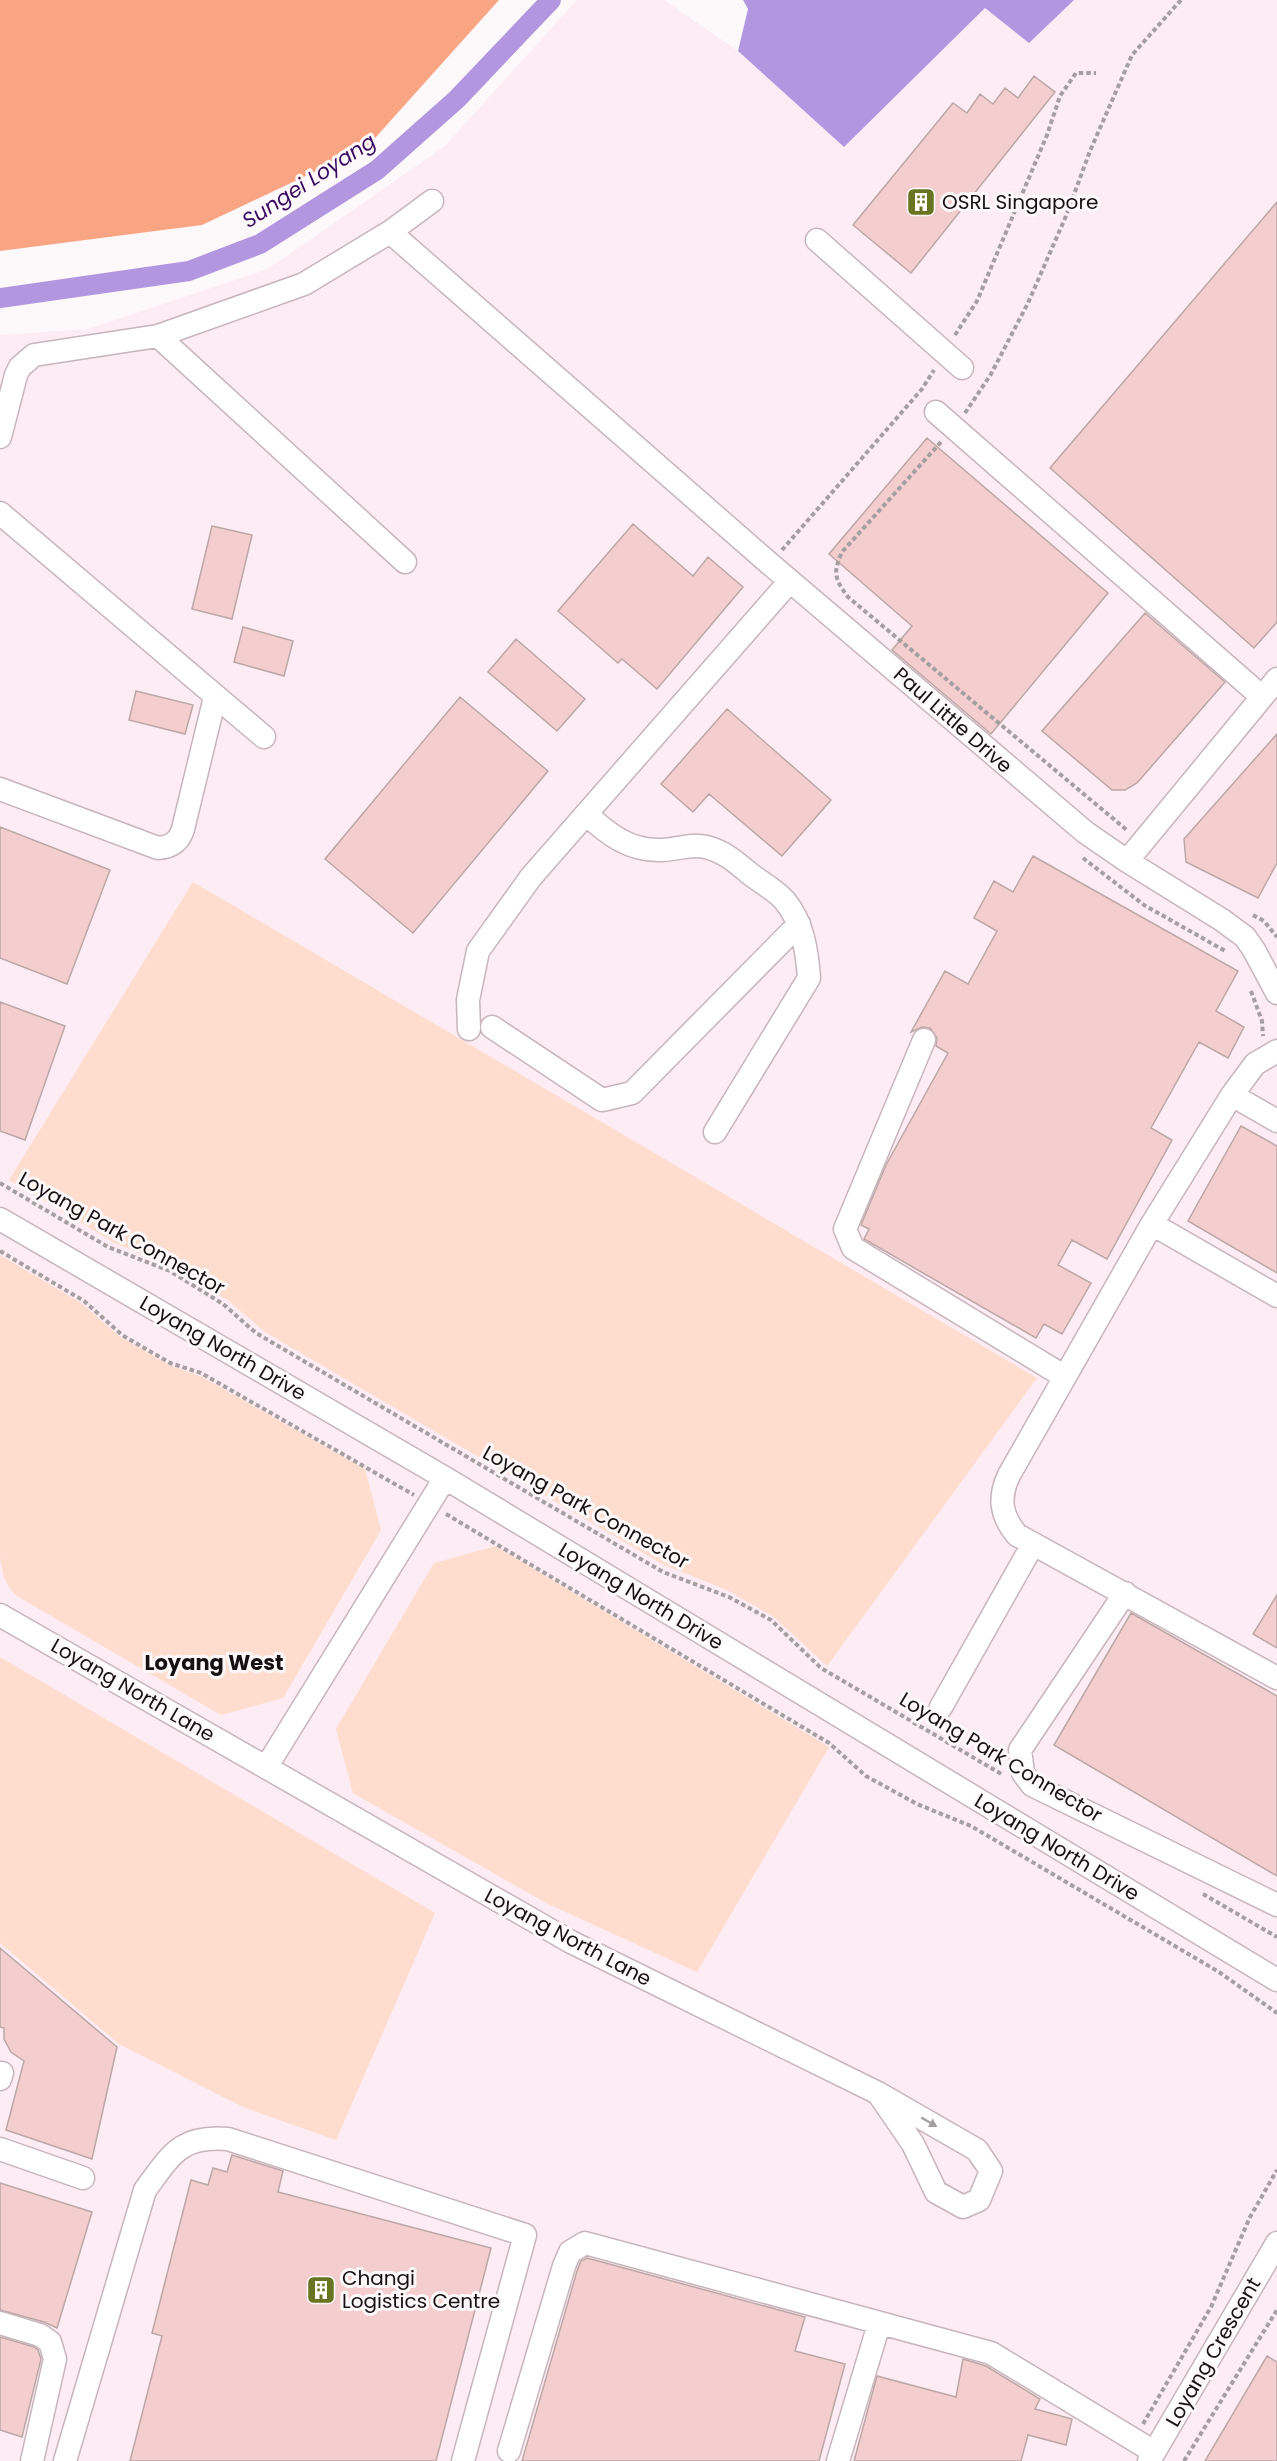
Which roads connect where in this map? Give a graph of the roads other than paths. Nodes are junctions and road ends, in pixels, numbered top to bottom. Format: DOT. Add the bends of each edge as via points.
graph roads {
  1 [pos="432,201"];
  2 [pos="390,232"];
  3 [pos="817,240"];
  4 [pos="158,336"];
  5 [pos="962,368"];
  6 [pos="936,412"];
  7 [pos="0,437"];
  8 [pos="0,513"];
  9 [pos="405,562"];
  10 [pos="789,581"];
  11 [pos="1277,679"];
  12 [pos="1261,696"];
  13 [pos="215,697"];
  14 [pos="264,737"];
  15 [pos="0,789"];
  16 [pos="586,814"];
  17 [pos="1128,861"];
  18 [pos="799,924"];
  19 [pos="1277,993"];
  20 [pos="492,1027"];
  21 [pos="469,1029"];
  22 [pos="924,1040"];
  23 [pos="1277,1051"];
  24 [pos="1232,1095"];
  25 [pos="1277,1121"];
  26 [pos="715,1132"];
  27 [pos="0,1219"];
  28 [pos="1152,1224"];
  29 [pos="1277,1296"];
  30 [pos="1065,1377"];
  31 [pos="445,1478"];
  32 [pos="1033,1544"];
  33 [pos="1125,1593"];
  34 [pos="0,1615"];
  35 [pos="1277,1677"];
  36 [pos="941,1707"];
  37 [pos="267,1766"];
  38 [pos="1277,1905"];
  39 [pos="1277,1980"];
  40 [pos="0,2073"];
  41 [pos="0,2079"];
  42 [pos="878,2093"];
  43 [pos="0,2149"];
  44 [pos="83,2178"];
  45 [pos="1277,2243"];
  46 [pos="1271,2268"];
  47 [pos="0,2323"];
  48 [pos="879,2324"];
  49 [pos="509,2451"];
  50 [pos="1151,2457"];
  51 [pos="32,2461"];
  52 [pos="65,2461"];
  53 [pos="463,2461"];
  54 [pos="838,2461"];
  1 -- 2 [label="street"];
  2 -- 4 [label="street" via="304,284"];
  2 -- 10 [label="street, Paul Little Drive"];
  3 -- 5 [label="street"];
  4 -- 7 [label="street" via="34,355 16,375"];
  4 -- 9 [label="street"];
  6 -- 12 [label="street"];
  8 -- 13 [label="street"];
  10 -- 16 [label="street"];
  10 -- 17 [label="street, Paul Little Drive" via="1085,832"];
  11 -- 12 [label="street"];
  12 -- 17 [label="street"];
  13 -- 14 [label="street"];
  13 -- 15 [label="street" via="183,830 171,845 158,848"];
  16 -- 18 [label="street" via="612,837 636,848 662,850 688,845 721,852 785,901"];
  16 -- 21 [label="street" via="531,877 478,951 468,1000"];
  17 -- 19 [label="street, Paul Little Drive" via="1245,937"];
  18 -- 20 [label="street" via="632,1093 603,1100"];
  18 -- 26 [label="street" via="809,978"];
  22 -- 30 [label="street" via="845,1229 853,1248"];
  23 -- 24 [label="street" via="1255,1064"];
  24 -- 25 [label="street"];
  24 -- 28 [label="street"];
  27 -- 31 [label="street, Loyang North Drive"];
  28 -- 29 [label="street"];
  28 -- 30 [label="street"];
  30 -- 32 [label="street" via="1003,1487 1001,1500 1009,1525"];
  31 -- 37 [label="street"];
  31 -- 39 [label="street, Loyang North Drive"];
  32 -- 33 [label="street"];
  32 -- 36 [label="street"];
  33 -- 35 [label="street"];
  33 -- 38 [label="street" via="1020,1750 1023,1773 1032,1785"];
  34 -- 37 [label="street, Loyang North Lane"];
  37 -- 42 [label="street, Loyang North Lane" via="571,1942"];
  40 -- 41 [label="street"];
  42 -- 42 [label="street, Loyang North Lane, one-way" via="977,2150 991,2171 979,2200 963,2207 936,2192 913,2144"];
  43 -- 44 [label="street"];
  45 -- 46 [label="street, Loyang Crescent"];
  46 -- 50 [label="street, Loyang Crescent"];
  47 -- 51 [label="street" via="50,2342 55,2359"];
  48 -- 49 [label="street" via="585,2243 570,2252 564,2266"];
  48 -- 50 [label="street" via="991,2353 1134,2440"];
  48 -- 54 [label="street"];
  52 -- 53 [label="street" via="145,2190 171,2154 206,2137 228,2139 525,2235"];
}
